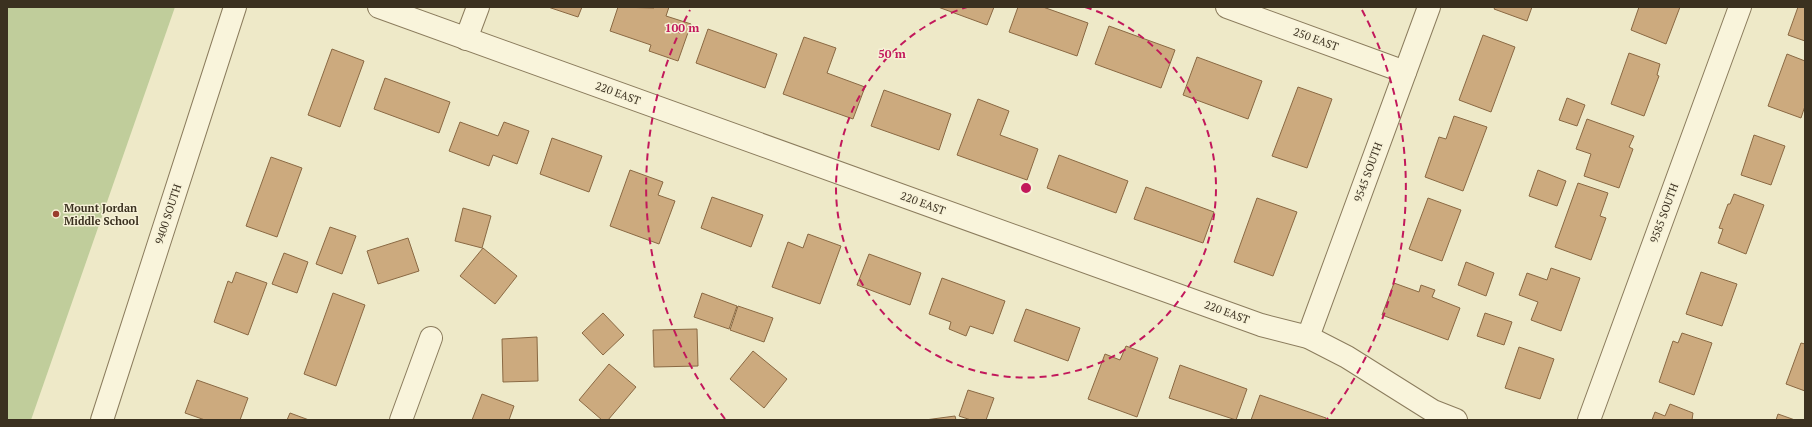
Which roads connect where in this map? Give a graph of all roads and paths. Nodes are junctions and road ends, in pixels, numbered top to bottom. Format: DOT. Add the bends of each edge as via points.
graph roads {
  1 [pos="235,7"];
  2 [pos="379,7"];
  3 [pos="478,7"];
  4 [pos="1227,7"];
  5 [pos="1429,7"];
  6 [pos="1740,7"];
  7 [pos="466,39"];
  8 [pos="1405,72"];
  9 [pos="1308,337"];
  10 [pos="431,338"];
  11 [pos="102,420"];
  12 [pos="401,420"];
  13 [pos="1456,420"];
  14 [pos="1589,420"];
  1 -- 11 [label="street, 9400 SOUTH"];
  2 -- 7 [label="street, 220 EAST"];
  3 -- 7 [label="street"];
  4 -- 8 [label="street, 250 EAST"];
  5 -- 8 [label="street, 9545 SOUTH"];
  6 -- 14 [label="street, 9585 SOUTH"];
  7 -- 9 [label="street, 220 EAST" via="1261,325"];
  8 -- 9 [label="street, 9545 SOUTH"];
  9 -- 13 [label="street, 220 EAST" via="1347,357 1433,411"];
  10 -- 12 [label="street"];
}
